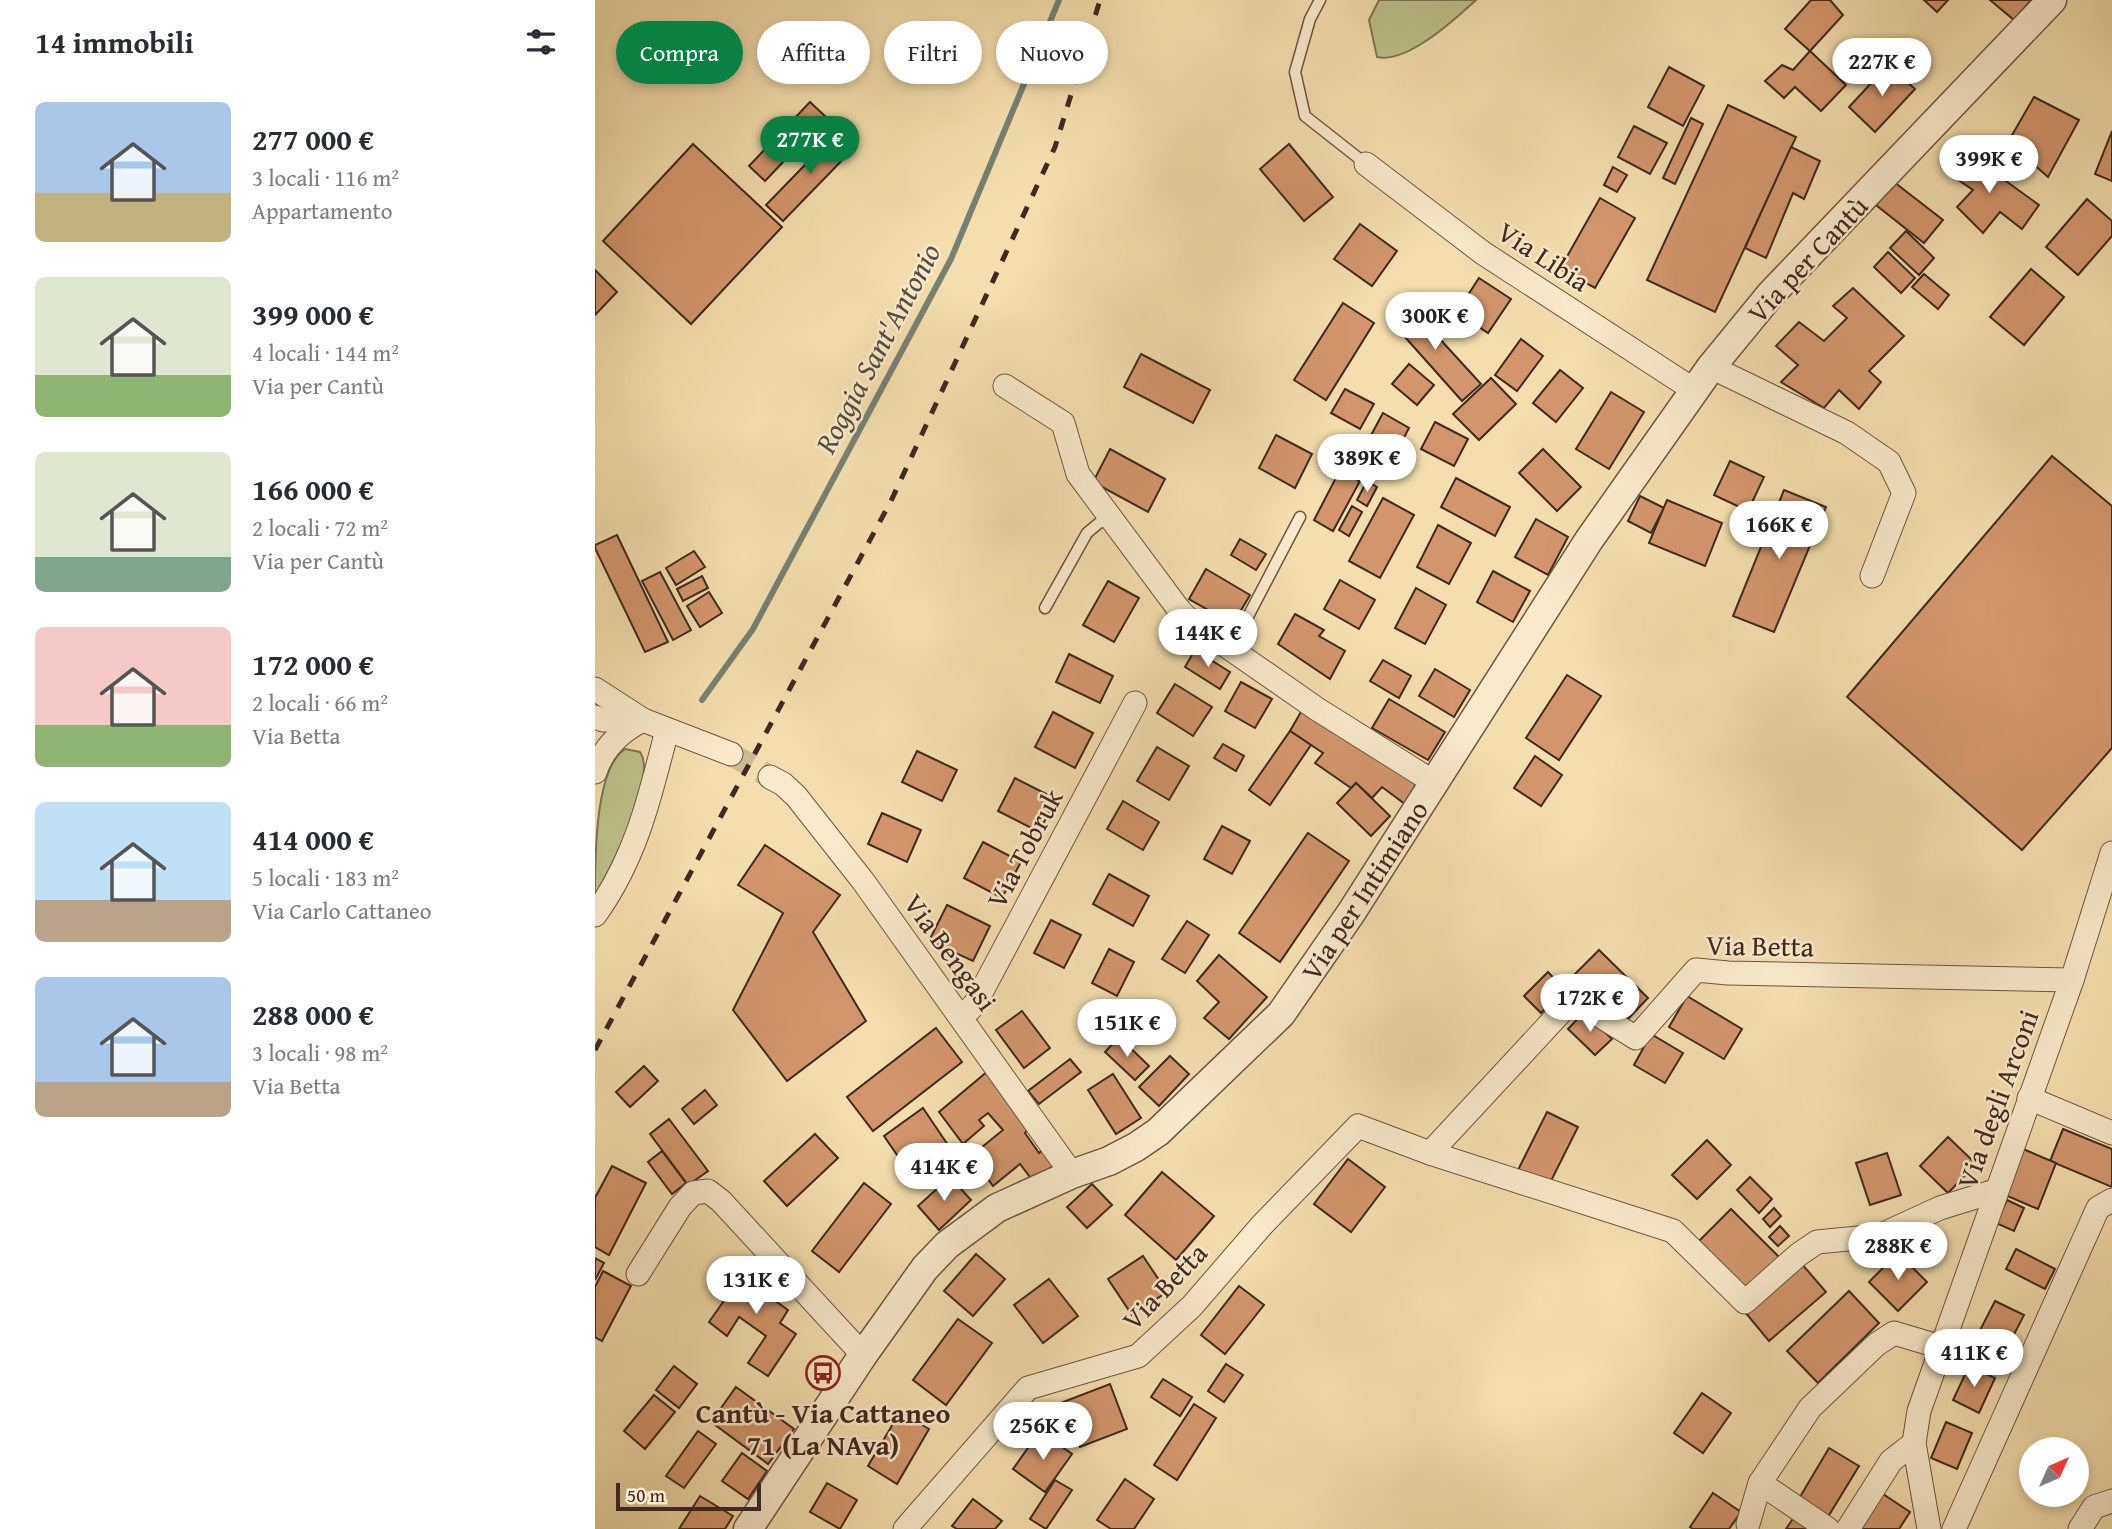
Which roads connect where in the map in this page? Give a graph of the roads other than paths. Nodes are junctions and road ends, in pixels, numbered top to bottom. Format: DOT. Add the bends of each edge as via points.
graph roads {
  1 [pos="1320,0"];
  2 [pos="2052,0"];
  3 [pos="1366,164"];
  4 [pos="1711,367"];
  5 [pos="1005,386"];
  6 [pos="1694,390"];
  7 [pos="1300,517"];
  8 [pos="1110,519"];
  9 [pos="1589,540"];
  10 [pos="1872,576"];
  11 [pos="1045,608"];
  12 [pos="1231,649"];
  13 [pos="595,689"];
  14 [pos="1135,704"];
  15 [pos="595,717"];
  16 [pos="643,720"];
  17 [pos="667,730"];
  18 [pos="731,754"];
  19 [pos="595,772"];
  20 [pos="769,777"];
  21 [pos="1434,783"];
  22 [pos="2112,853"];
  23 [pos="595,915"];
  24 [pos="2072,980"];
  25 [pos="962,1017"];
  26 [pos="2029,1098"];
  27 [pos="2112,1133"];
  28 [pos="1430,1153"];
  29 [pos="1072,1174"];
  30 [pos="1995,1191"];
  31 [pos="2112,1200"];
  32 [pos="638,1274"];
  33 [pos="1941,1347"];
  34 [pos="863,1355"];
  35 [pos="1914,1443"];
  36 [pos="1760,1483"];
  37 [pos="2112,1501"];
  38 [pos="1748,1524"];
  39 [pos="748,1529"];
  40 [pos="905,1529"];
  41 [pos="1828,1529"];
  42 [pos="1848,1529"];
  43 [pos="1929,1529"];
  44 [pos="1954,1529"];
  45 [pos="2080,1529"];
  1 -- 3 [label="lane" via="1295,72 1304,117"];
  2 -- 4 [label="street, Via per Cantù" via="1770,295"];
  3 -- 6 [label="street, Via Libia" via="1483,253"];
  4 -- 6 [label="street, Via per Cantù"];
  4 -- 10 [label="street" via="1847,433 1889,462 1904,493"];
  5 -- 8 [label="street" via="1063,423 1078,474"];
  6 -- 9 [label="street, Via per Cantù"];
  7 -- 12 [label="lane"];
  8 -- 11 [label="lane" via="1087,533"];
  8 -- 12 [label="street" via="1179,611"];
  9 -- 21 [label="street, Via per Intimiano"];
  12 -- 21 [label="street"];
  13 -- 16 [label="street"];
  14 -- 25 [label="street, Via Tobruk" via="975,1004"];
  15 -- 16 [label="street"];
  16 -- 17 [label="street"];
  16 -- 19 [label="street" via="615,739"];
  17 -- 18 [label="street"];
  17 -- 23 [label="street" via="639,834 624,869"];
  20 -- 25 [label="street, Via Bengasi" via="783,784 817,821"];
  21 -- 29 [label="street, Via per Intimiano" via="1281,1014 1158,1132 1109,1161"];
  22 -- 24 [label="street, Via degli Arconi"];
  24 -- 26 [label="street, Via degli Arconi"];
  24 -- 28 [label="street, Via Betta" via="1696,970 1636,1038 1573,999"];
  25 -- 29 [label="street, Via Bengasi"];
  26 -- 27 [label="street"];
  26 -- 30 [label="street, Via degli Arconi"];
  28 -- 30 [label="street, Via Betta" via="1673,1231 1745,1302 1817,1242 1879,1236 1940,1208"];
  28 -- 40 [label="street, Via Betta" via="1358,1126 1192,1306 1138,1356 1028,1388"];
  29 -- 34 [label="street, Via per Intimiano" via="997,1208 947,1245"];
  30 -- 33 [label="street, Via degli Arconi"];
  31 -- 44 [label="street" via="2098,1208"];
  32 -- 34 [label="street" via="680,1206 693,1193 708,1191"];
  33 -- 35 [label="street, Via degli Arconi" via="1919,1411"];
  33 -- 36 [label="street" via="1894,1333 1877,1344 1810,1408"];
  34 -- 39 [label="street, Via per Intimiano"];
  35 -- 42 [label="street" via="1891,1461"];
  35 -- 43 [label="street, Via degli Arconi"];
  36 -- 38 [label="street"];
  36 -- 41 [label="street"];
  37 -- 45 [label="street" via="2094,1507"];
}
